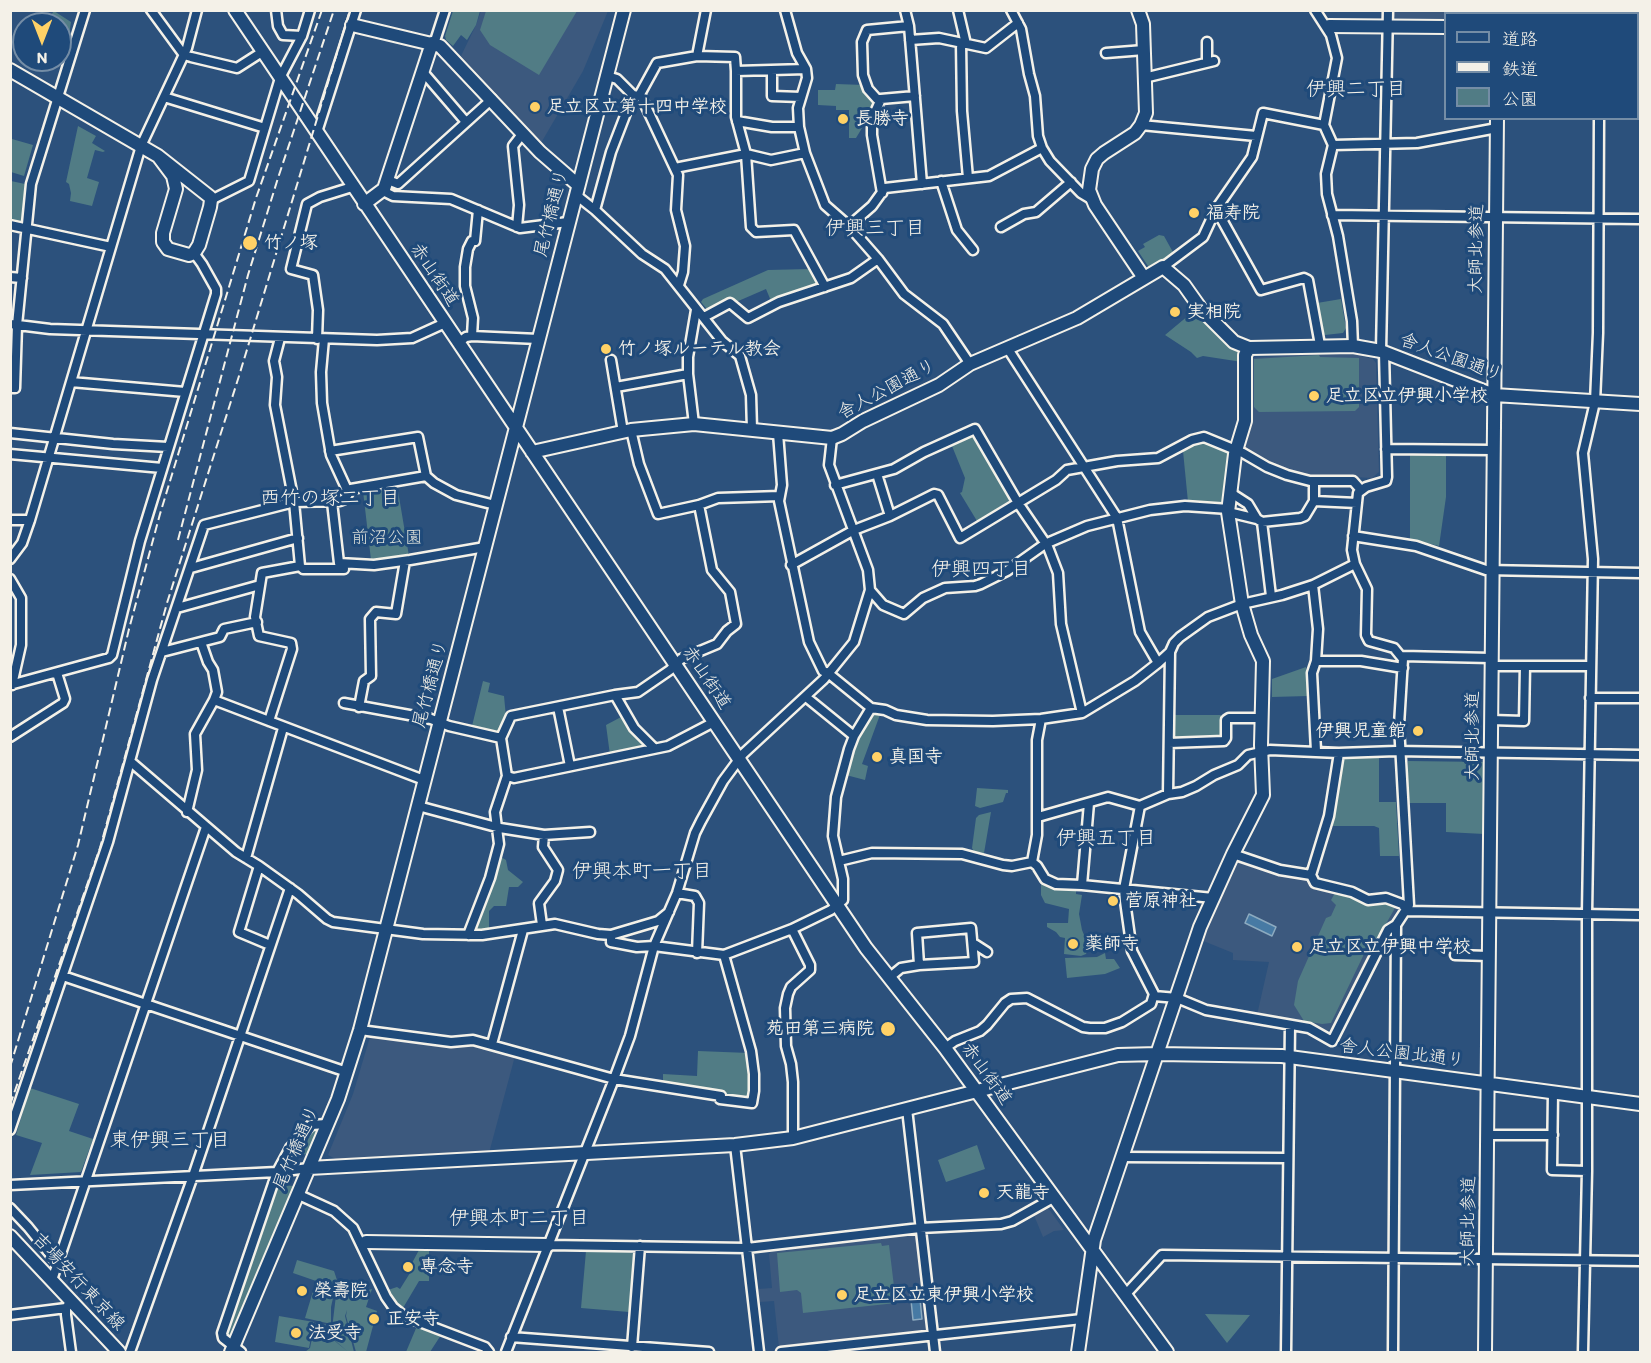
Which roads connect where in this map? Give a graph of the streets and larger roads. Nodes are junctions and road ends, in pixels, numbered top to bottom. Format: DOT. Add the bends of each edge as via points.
graph roads {
  1 [pos="85,10"];
  2 [pos="151,10"];
  3 [pos="197,10"];
  4 [pos="235,10"];
  5 [pos="276,10"];
  6 [pos="310,10"];
  7 [pos="356,10"];
  8 [pos="445,10"];
  9 [pos="624,10"];
  10 [pos="706,10"];
  11 [pos="785,10"];
  12 [pos="904,10"];
  13 [pos="958,10"];
  14 [pos="1011,10"];
  15 [pos="1138,10"];
  16 [pos="1315,10"];
  17 [pos="1388,10"];
  18 [pos="1018,22"];
  19 [pos="352,25"];
  20 [pos="909,26"];
  21 [pos="1328,26"];
  22 [pos="1388,26"];
  23 [pos="1444,27"];
  24 [pos="302,36"];
  25 [pos="910,40"];
  26 [pos="1207,42"];
  27 [pos="433,44"];
  28 [pos="963,44"];
  29 [pos="1144,50"];
  30 [pos="262,52"];
  31 [pos="1106,53"];
  32 [pos="184,55"];
  33 [pos="696,56"];
  34 [pos="806,69"];
  35 [pos="10,70"];
  36 [pos="736,71"];
  37 [pos="772,71"];
  38 [pos="423,72"];
  39 [pos="607,76"];
  40 [pos="280,78"];
  41 [pos="1144,78"];
  42 [pos="637,94"];
  43 [pos="59,96"];
  44 [pos="915,96"];
  45 [pos="164,97"];
  46 [pos="801,97"];
  47 [pos="492,99"];
  48 [pos="881,99"];
  49 [pos="1599,120"];
  50 [pos="737,121"];
  51 [pos="466,122"];
  52 [pos="1497,123"];
  53 [pos="1141,125"];
  54 [pos="1324,125"];
  55 [pos="799,127"];
  56 [pos="265,128"];
  57 [pos="317,132"];
  58 [pos="523,133"];
  59 [pos="1256,136"];
  60 [pos="1386,144"];
  61 [pos="1333,145"];
  62 [pos="141,146"];
  63 [pos="1042,148"];
  64 [pos="805,153"];
  65 [pos="746,154"];
  66 [pos="158,156"];
  67 [pos="675,168"];
  68 [pos="968,178"];
  69 [pos="941,181"];
  70 [pos="1071,182"];
  71 [pos="195,184"];
  72 [pos="922,184"];
  73 [pos="385,186"];
  74 [pos="352,187"];
  75 [pos="176,189"];
  76 [pos="577,190"];
  77 [pos="882,193"];
  78 [pos="1091,199"];
  79 [pos="211,200"];
  80 [pos="364,204"];
  81 [pos="1216,209"];
  82 [pos="478,210"];
  83 [pos="595,210"];
  84 [pos="1332,215"];
  85 [pos="1384,215"];
  86 [pos="1496,218"];
  87 [pos="1598,218"];
  88 [pos="1641,219"];
  89 [pos="568,222"];
  90 [pos="10,225"];
  91 [pos="849,226"];
  92 [pos="27,227"];
  93 [pos="517,227"];
  94 [pos="1001,227"];
  95 [pos="111,247"];
  96 [pos="973,250"];
  97 [pos="194,253"];
  98 [pos="878,259"];
  99 [pos="1163,267"];
  100 [pos="10,277"];
  101 [pos="22,278"];
  102 [pos="1144,278"];
  103 [pos="679,285"];
  104 [pos="825,287"];
  105 [pos="696,310"];
  106 [pos="704,317"];
  107 [pos="445,323"];
  108 [pos="14,324"];
  109 [pos="86,330"];
  110 [pos="203,336"];
  111 [pos="471,336"];
  112 [pos="280,338"];
  113 [pos="320,339"];
  114 [pos="538,339"];
  115 [pos="459,342"];
  116 [pos="1320,345"];
  117 [pos="1353,345"];
  118 [pos="1249,348"];
  119 [pos="1008,349"];
  120 [pos="1382,352"];
  121 [pos="611,360"];
  122 [pos="970,364"];
  123 [pos="688,374"];
  124 [pos="71,382"];
  125 [pos="616,387"];
  126 [pos="10,388"];
  127 [pos="185,392"];
  128 [pos="1494,395"];
  129 [pos="1595,402"];
  130 [pos="1641,405"];
  131 [pos="694,424"];
  132 [pos="516,428"];
  133 [pos="752,429"];
  134 [pos="627,431"];
  135 [pos="10,433"];
  136 [pos="778,433"];
  137 [pos="54,438"];
  138 [pos="832,438"];
  139 [pos="168,447"];
  140 [pos="1386,449"];
  141 [pos="330,450"];
  142 [pos="1236,450"];
  143 [pos="1493,450"];
  144 [pos="532,452"];
  145 [pos="10,454"];
  146 [pos="48,458"];
  147 [pos="1082,465"];
  148 [pos="162,468"];
  149 [pos="877,474"];
  150 [pos="426,476"];
  151 [pos="1314,482"];
  152 [pos="835,485"];
  153 [pos="1361,490"];
  154 [pos="348,492"];
  155 [pos="1231,494"];
  156 [pos="780,496"];
  157 [pos="1314,501"];
  158 [pos="294,502"];
  159 [pos="332,502"];
  160 [pos="1018,503"];
  161 [pos="1357,503"];
  162 [pos="699,505"];
  163 [pos="495,506"];
  164 [pos="1228,511"];
  165 [pos="890,516"];
  166 [pos="1117,518"];
  167 [pos="10,520"];
  168 [pos="30,520"];
  169 [pos="1260,520"];
  170 [pos="854,530"];
  171 [pos="1353,536"];
  172 [pos="298,538"];
  173 [pos="1045,544"];
  174 [pos="485,547"];
  175 [pos="10,559"];
  176 [pos="405,561"];
  177 [pos="343,564"];
  178 [pos="1355,564"];
  179 [pos="791,565"];
  180 [pos="300,566"];
  181 [pos="191,568"];
  182 [pos="1491,570"];
  183 [pos="1592,572"];
  184 [pos="1641,573"];
  185 [pos="10,579"];
  186 [pos="260,585"];
  187 [pos="1313,585"];
  188 [pos="870,590"];
  189 [pos="1271,596"];
  190 [pos="1242,604"];
  191 [pos="177,608"];
  192 [pos="257,622"];
  193 [pos="201,642"];
  194 [pos="162,652"];
  195 [pos="1170,652"];
  196 [pos="1402,656"];
  197 [pos="1316,661"];
  198 [pos="1491,662"];
  199 [pos="1158,663"];
  200 [pos="675,665"];
  201 [pos="1525,666"];
  202 [pos="1590,666"];
  203 [pos="1403,668"];
  204 [pos="57,673"];
  205 [pos="828,673"];
  206 [pos="11,685"];
  207 [pos="615,695"];
  208 [pos="806,697"];
  209 [pos="1590,698"];
  210 [pos="1641,698"];
  211 [pos="214,700"];
  212 [pos="344,703"];
  213 [pos="359,707"];
  214 [pos="558,707"];
  215 [pos="871,708"];
  216 [pos="1082,713"];
  217 [pos="1262,718"];
  218 [pos="1041,720"];
  219 [pos="1491,720"];
  220 [pos="269,722"];
  221 [pos="714,722"];
  222 [pos="440,723"];
  223 [pos="283,728"];
  224 [pos="854,736"];
  225 [pos="10,737"];
  226 [pos="501,738"];
  227 [pos="1169,743"];
  228 [pos="654,748"];
  229 [pos="1262,751"];
  230 [pos="1316,752"];
  231 [pos="1401,752"];
  232 [pos="1339,753"];
  233 [pos="1491,754"];
  234 [pos="1589,755"];
  235 [pos="1641,755"];
  236 [pos="739,760"];
  237 [pos="131,762"];
  238 [pos="570,766"];
  239 [pos="507,776"];
  240 [pos="424,780"];
  241 [pos="1168,794"];
  242 [pos="1089,803"];
  243 [pos="418,806"];
  244 [pos="1140,806"];
  245 [pos="187,812"];
  246 [pos="1038,817"];
  247 [pos="495,826"];
  248 [pos="206,827"];
  249 [pos="590,832"];
  250 [pos="544,836"];
  251 [pos="1233,854"];
  252 [pos="246,858"];
  253 [pos="839,861"];
  254 [pos="1032,862"];
  255 [pos="259,866"];
  256 [pos="1311,875"];
  257 [pos="1082,885"];
  258 [pos="290,888"];
  259 [pos="1124,889"];
  260 [pos="677,894"];
  261 [pos="1213,898"];
  262 [pos="838,905"];
  263 [pos="1407,911"];
  264 [pos="669,912"];
  265 [pos="1489,913"];
  266 [pos="1587,913"];
  267 [pos="1641,915"];
  268 [pos="542,925"];
  269 [pos="1396,925"];
  270 [pos="386,929"];
  271 [pos="792,929"];
  272 [pos="523,930"];
  273 [pos="468,935"];
  274 [pos="611,935"];
  275 [pos="973,943"];
  276 [pos="270,945"];
  277 [pos="654,946"];
  278 [pos="987,952"];
  279 [pos="697,953"];
  280 [pos="724,955"];
  281 [pos="1455,955"];
  282 [pos="1489,956"];
  283 [pos="919,965"];
  284 [pos="63,976"];
  285 [pos="890,978"];
  286 [pos="1154,996"];
  287 [pos="1177,998"];
  288 [pos="146,1004"];
  289 [pos="1290,1024"];
  290 [pos="360,1030"];
  291 [pos="240,1036"];
  292 [pos="492,1044"];
  293 [pos="945,1048"];
  294 [pos="1158,1054"];
  295 [pos="1289,1058"];
  296 [pos="1395,1070"];
  297 [pos="347,1072"];
  298 [pos="614,1079"];
  299 [pos="1489,1083"];
  300 [pos="976,1092"];
  301 [pos="1553,1092"];
  302 [pos="1587,1097"];
  303 [pos="1641,1104"];
  304 [pos="907,1109"];
  305 [pos="327,1124"];
  306 [pos="10,1130"];
  307 [pos="1488,1135"];
  308 [pos="1553,1135"];
  309 [pos="793,1138"];
  310 [pos="735,1145"];
  311 [pos="584,1154"];
  312 [pos="1122,1157"];
  313 [pos="1288,1158"];
  314 [pos="309,1168"];
  315 [pos="1587,1171"];
  316 [pos="277,1173"];
  317 [pos="193,1176"];
  318 [pos="85,1181"];
  319 [pos="10,1185"];
  320 [pos="297,1194"];
  321 [pos="1053,1198"];
  322 [pos="10,1208"];
  323 [pos="920,1228"];
  324 [pos="10,1236"];
  325 [pos="364,1243"];
  326 [pos="548,1245"];
  327 [pos="640,1246"];
  328 [pos="747,1248"];
  329 [pos="1091,1250"];
  330 [pos="1287,1256"];
  331 [pos="1394,1258"];
  332 [pos="1486,1259"];
  333 [pos="1584,1259"];
  334 [pos="1641,1261"];
  335 [pos="58,1264"];
  336 [pos="52,1280"];
  337 [pos="1125,1295"];
  338 [pos="69,1305"];
  339 [pos="10,1315"];
  340 [pos="1082,1318"];
  341 [pos="933,1335"];
  342 [pos="511,1337"];
  343 [pos="632,1347"];
  344 [pos="235,1350"];
  345 [pos="71,1353"];
  346 [pos="119,1353"];
  347 [pos="130,1353"];
  348 [pos="489,1353"];
  349 [pos="506,1353"];
  350 [pos="710,1353"];
  351 [pos="759,1353"];
  352 [pos="781,1353"];
  353 [pos="935,1353"];
  354 [pos="1078,1353"];
  355 [pos="1167,1353"];
  356 [pos="1286,1353"];
  357 [pos="1393,1353"];
  358 [pos="1485,1353"];
  359 [pos="1583,1353"];
  1 -- 43 [label="street"];
  2 -- 32 [label="street"];
  3 -- 32 [label="street"];
  4 -- 30 [label="street, 赤山街道"];
  5 -- 24 [label="street" via="284,35"];
  6 -- 24 [label="street"];
  7 -- 19 [label="street"];
  8 -- 27 [label="street"];
  9 -- 39 [label="street, 尾竹橋通り"];
  10 -- 33 [label="street"];
  11 -- 34 [label="street" via="796,53"];
  12 -- 20 [label="street"];
  13 -- 28 [label="street"];
  14 -- 18 [label="street"];
  15 -- 29 [label="street"];
  16 -- 21 [label="street"];
  17 -- 22 [label="street"];
  18 -- 28 [label="street" via="986,48"];
  18 -- 63 [label="street"];
  19 -- 27 [label="street"];
  19 -- 57 [label="street"];
  20 -- 25 [label="street"];
  20 -- 48 [label="street" via="867,30 862,42 863,75 868,89"];
  21 -- 22 [label="street"];
  21 -- 54 [label="street" via="1337,58"];
  22 -- 23 [label="street"];
  22 -- 60 [label="street"];
  24 -- 40 [label="street"];
  25 -- 28 [label="street" via="939,38"];
  25 -- 44 [label="street"];
  26 -- 41 [label="street" via="1211,61"];
  27 -- 38 [label="street"];
  27 -- 47 [label="street" via="440,46"];
  28 -- 68 [label="street" via="962,111"];
  29 -- 31 [label="street"];
  29 -- 41 [label="street"];
  30 -- 32 [label="street" via="237,68"];
  30 -- 40 [label="street, 赤山街道"];
  32 -- 45 [label="street"];
  33 -- 36 [label="street" via="735,57"];
  33 -- 42 [label="street" via="657,63"];
  34 -- 37 [label="street"];
  34 -- 46 [label="street"];
  35 -- 43 [label="street"];
  36 -- 37 [label="street"];
  36 -- 50 [label="street"];
  37 -- 46 [label="street" via="772,96"];
  38 -- 51 [label="street"];
  38 -- 73 [label="street"];
  39 -- 42 [label="street"];
  39 -- 76 [label="street, 尾竹橋通り"];
  40 -- 56 [label="street"];
  40 -- 57 [label="street, 赤山街道"];
  41 -- 53 [label="street" via="1147,107"];
  42 -- 67 [label="street"];
  42 -- 83 [label="street" via="611,152"];
  43 -- 62 [label="street"];
  43 -- 92 [label="street" via="31,184"];
  44 -- 48 [label="street"];
  44 -- 72 [label="street"];
  45 -- 56 [label="street"];
  45 -- 62 [label="street"];
  46 -- 55 [label="street"];
  47 -- 51 [label="street"];
  47 -- 58 [label="street"];
  48 -- 77 [label="street" via="872,119 872,135"];
  49 -- 87 [label="street"];
  50 -- 55 [label="street"];
  50 -- 65 [label="street"];
  51 -- 73 [label="street" via="398,184"];
  52 -- 60 [label="street" via="1417,143"];
  52 -- 86 [label="street, 大師北参道"];
  53 -- 59 [label="street"];
  53 -- 78 [label="street" via="1097,159 1089,181"];
  54 -- 59 [label="street" via="1263,113"];
  54 -- 61 [label="street"];
  55 -- 64 [label="street"];
  56 -- 79 [label="street" via="249,181"];
  57 -- 74 [label="street, 赤山街道"];
  58 -- 76 [label="street"];
  58 -- 93 [label="street" via="513,146 519,205"];
  59 -- 81 [label="street" via="1252,157"];
  60 -- 61 [label="street"];
  60 -- 85 [label="street"];
  61 -- 84 [label="street" via="1326,174"];
  62 -- 66 [label="street"];
  62 -- 95 [label="street"];
  63 -- 68 [label="street" via="989,176"];
  63 -- 70 [label="street"];
  64 -- 65 [label="street" via="771,160"];
  64 -- 91 [label="street" via="825,205"];
  65 -- 67 [label="street"];
  65 -- 104 [label="street" via="751,227 756,232 794,230"];
  66 -- 71 [label="street"];
  66 -- 75 [label="street" via="173,176"];
  67 -- 103 [label="street" via="676,210 685,246"];
  68 -- 69 [label="street"];
  69 -- 72 [label="street"];
  69 -- 96 [label="street" via="957,230"];
  70 -- 78 [label="street"];
  70 -- 94 [label="street" via="1035,212"];
  71 -- 75 [label="street"];
  71 -- 79 [label="street"];
  72 -- 77 [label="street" via="885,188"];
  73 -- 80 [label="street"];
  73 -- 82 [label="street" via="393,196 451,199"];
  74 -- 80 [label="street, 赤山街道"];
  74 -- 113 [label="street" via="307,204 291,269 313,275"];
  75 -- 97 [label="street" via="163,242 171,250"];
  76 -- 83 [label="street"];
  76 -- 89 [label="street, 尾竹橋通り"];
  77 -- 91 [label="street"];
  78 -- 102 [label="street"];
  79 -- 97 [label="street"];
  80 -- 107 [label="street, 赤山街道"];
  81 -- 99 [label="street" via="1203,237"];
  81 -- 116 [label="street" via="1261,290 1308,280"];
  82 -- 93 [label="street"];
  82 -- 111 [label="street" via="476,241 468,249 465,267 473,318"];
  83 -- 103 [label="street"];
  84 -- 85 [label="street"];
  84 -- 117 [label="street" via="1344,270"];
  85 -- 86 [label="street"];
  85 -- 120 [label="street"];
  86 -- 87 [label="street"];
  86 -- 128 [label="street, 大師北参道"];
  87 -- 88 [label="street"];
  87 -- 129 [label="street"];
  89 -- 93 [label="street"];
  89 -- 114 [label="street, 尾竹橋通り"];
  90 -- 92 [label="street"];
  91 -- 98 [label="street"];
  92 -- 95 [label="street"];
  92 -- 101 [label="street"];
  95 -- 109 [label="street"];
  97 -- 110 [label="street" via="216,289"];
  98 -- 104 [label="street" via="851,278"];
  98 -- 122 [label="street" via="904,294 943,324"];
  99 -- 102 [label="street, 舎人公園通り"];
  99 -- 118 [label="street" via="1234,342"];
  100 -- 101 [label="street"];
  101 -- 108 [label="street"];
  102 -- 119 [label="street, 舎人公園通り" via="1077,318"];
  103 -- 105 [label="street"];
  104 -- 106 [label="street" via="779,302 747,318 730,303"];
  105 -- 106 [label="street"];
  105 -- 123 [label="street"];
  106 -- 133 [label="street" via="740,357 751,395"];
  107 -- 113 [label="street" via="412,338"];
  107 -- 115 [label="street, 赤山街道"];
  108 -- 109 [label="street"];
  108 -- 126 [label="street" via="15,388"];
  109 -- 110 [label="street"];
  109 -- 124 [label="street"];
  110 -- 112 [label="street"];
  110 -- 127 [label="street"];
  111 -- 114 [label="street"];
  111 -- 115 [label="street"];
  112 -- 113 [label="street"];
  112 -- 158 [label="street" via="274,361 276,405"];
  113 -- 141 [label="street" via="322,403"];
  114 -- 132 [label="street, 尾竹橋通り"];
  115 -- 132 [label="street, 赤山街道"];
  116 -- 117 [label="street, 舎人公園通り"];
  116 -- 118 [label="street, 舎人公園通り"];
  117 -- 120 [label="street, 舎人公園通り"];
  118 -- 142 [label="street" via="1245,355 1245,421"];
  119 -- 122 [label="street, 舎人公園通り"];
  119 -- 147 [label="street"];
  120 -- 128 [label="street, 舎人公園通り"];
  120 -- 140 [label="street"];
  121 -- 125 [label="street"];
  122 -- 138 [label="street, 舎人公園通り" via="939,385"];
  123 -- 125 [label="street"];
  123 -- 131 [label="street"];
  124 -- 127 [label="street"];
  124 -- 137 [label="street"];
  125 -- 134 [label="street"];
  127 -- 139 [label="street"];
  128 -- 129 [label="street, 舎人公園通り"];
  128 -- 143 [label="street, 大師北参道"];
  129 -- 130 [label="street, 舎人公園通り"];
  129 -- 183 [label="street" via="1583,453"];
  131 -- 133 [label="street, 舎人公園通り"];
  131 -- 134 [label="street, 舎人公園通り"];
  132 -- 144 [label="street, 赤山街道"];
  132 -- 163 [label="street, 尾竹橋通り"];
  133 -- 136 [label="street, 舎人公園通り"];
  134 -- 144 [label="street, 舎人公園通り"];
  134 -- 162 [label="street" via="658,514"];
  135 -- 137 [label="street"];
  136 -- 138 [label="street, 舎人公園通り"];
  136 -- 156 [label="street"];
  137 -- 139 [label="street"];
  137 -- 146 [label="street"];
  138 -- 152 [label="street" via="829,465"];
  139 -- 148 [label="street"];
  140 -- 143 [label="street"];
  140 -- 153 [label="street" via="1386,481"];
  141 -- 150 [label="street" via="418,437"];
  141 -- 154 [label="street"];
  142 -- 147 [label="street" via="1204,437 1158,458"];
  142 -- 151 [label="street" via="1266,467"];
  142 -- 155 [label="street"];
  143 -- 182 [label="street, 大師北参道"];
  144 -- 200 [label="street, 赤山街道"];
  145 -- 146 [label="street"];
  146 -- 148 [label="street"];
  146 -- 168 [label="street"];
  147 -- 160 [label="street" via="1067,470"];
  147 -- 166 [label="street"];
  148 -- 204 [label="street" via="130,576 112,655"];
  149 -- 152 [label="street"];
  149 -- 160 [label="street" via="975,429"];
  149 -- 165 [label="street"];
  150 -- 154 [label="street"];
  150 -- 163 [label="street" via="456,495"];
  151 -- 153 [label="street" via="1353,481"];
  151 -- 157 [label="street"];
  152 -- 170 [label="street"];
  153 -- 161 [label="street"];
  154 -- 159 [label="street" via="345,499"];
  155 -- 164 [label="street"];
  155 -- 169 [label="street" via="1248,504"];
  156 -- 162 [label="street" via="718,498"];
  156 -- 179 [label="street"];
  157 -- 161 [label="street"];
  157 -- 169 [label="street" via="1300,518"];
  158 -- 159 [label="street"];
  158 -- 172 [label="street"];
  158 -- 181 [label="street" via="204,525"];
  159 -- 177 [label="street" via="339,563"];
  160 -- 165 [label="street" via="960,538 938,495"];
  160 -- 173 [label="street"];
  161 -- 171 [label="street"];
  162 -- 200 [label="street" via="712,570 730,592 736,624 717,644"];
  163 -- 174 [label="street, 尾竹橋通り"];
  164 -- 166 [label="street" via="1185,506"];
  164 -- 169 [label="street"];
  164 -- 190 [label="street"];
  165 -- 170 [label="street"];
  166 -- 173 [label="street"];
  166 -- 199 [label="street" via="1140,632"];
  167 -- 168 [label="street"];
  168 -- 175 [label="street" via="22,543"];
  169 -- 189 [label="street"];
  170 -- 179 [label="street"];
  170 -- 188 [label="street" via="868,570"];
  171 -- 178 [label="street"];
  171 -- 182 [label="street" via="1416,546"];
  172 -- 180 [label="street"];
  172 -- 181 [label="street"];
  173 -- 188 [label="street" via="981,584 945,588 923,598 904,614 883,605"];
  173 -- 216 [label="street" via="1058,573 1061,624"];
  174 -- 176 [label="street"];
  174 -- 222 [label="street, 尾竹橋通り"];
  176 -- 177 [label="street"];
  176 -- 213 [label="street" via="396,614 376,612 370,618 371,676 364,681"];
  177 -- 180 [label="street" via="344,569"];
  178 -- 187 [label="street"];
  178 -- 196 [label="street" via="1367,589 1366,635"];
  179 -- 205 [label="street" via="809,642 823,671"];
  180 -- 186 [label="street" via="262,573"];
  181 -- 191 [label="street"];
  182 -- 183 [label="street"];
  182 -- 198 [label="street, 大師北参道"];
  183 -- 184 [label="street"];
  183 -- 202 [label="street"];
  185 -- 206 [label="street" via="21,598 21,645"];
  186 -- 191 [label="street"];
  186 -- 192 [label="street"];
  187 -- 189 [label="street"];
  187 -- 197 [label="street" via="1318,629"];
  188 -- 205 [label="street" via="854,642"];
  189 -- 190 [label="street"];
  190 -- 195 [label="street" via="1208,617 1180,637"];
  190 -- 217 [label="street" via="1263,661"];
  191 -- 194 [label="street"];
  192 -- 193 [label="street" via="224,628 220,637"];
  192 -- 220 [label="street" via="259,636 291,643 292,649"];
  193 -- 194 [label="street"];
  193 -- 211 [label="street" via="216,680"];
  194 -- 237 [label="street"];
  195 -- 199 [label="street"];
  195 -- 227 [label="street"];
  196 -- 198 [label="street"];
  196 -- 203 [label="street"];
  197 -- 203 [label="street" via="1361,661"];
  197 -- 230 [label="street" via="1312,673"];
  198 -- 201 [label="street"];
  198 -- 219 [label="street, 大師北参道"];
  199 -- 216 [label="street"];
  200 -- 207 [label="street" via="638,692"];
  200 -- 221 [label="street, 赤山街道"];
  201 -- 202 [label="street"];
  201 -- 219 [label="street" via="1524,721"];
  202 -- 209 [label="street"];
  203 -- 231 [label="street"];
  204 -- 206 [label="street"];
  204 -- 225 [label="street" via="63,703"];
  205 -- 208 [label="street"];
  205 -- 215 [label="street"];
  207 -- 214 [label="street"];
  207 -- 228 [label="street" via="634,728"];
  208 -- 224 [label="street"];
  208 -- 236 [label="street"];
  209 -- 210 [label="street"];
  209 -- 234 [label="street"];
  211 -- 220 [label="street"];
  211 -- 245 [label="street" via="195,734 197,770"];
  212 -- 213 [label="street"];
  213 -- 222 [label="street"];
  214 -- 226 [label="street" via="510,716"];
  214 -- 238 [label="street"];
  215 -- 218 [label="street" via="927,720"];
  215 -- 224 [label="street"];
  216 -- 218 [label="street"];
  217 -- 227 [label="street" via="1229,718 1224,741"];
  217 -- 229 [label="street"];
  218 -- 246 [label="street" via="1037,740"];
  219 -- 233 [label="street, 大師北参道"];
  220 -- 223 [label="street"];
  221 -- 228 [label="street" via="668,746"];
  221 -- 236 [label="street, 赤山街道"];
  222 -- 226 [label="street"];
  222 -- 240 [label="street, 尾竹橋通り"];
  223 -- 240 [label="street"];
  223 -- 252 [label="street"];
  224 -- 253 [label="street" via="836,797 833,836"];
  226 -- 239 [label="street"];
  227 -- 241 [label="street"];
  228 -- 238 [label="street"];
  229 -- 230 [label="street"];
  229 -- 241 [label="street" via="1182,792"];
  229 -- 251 [label="street" via="1263,795"];
  230 -- 232 [label="street"];
  231 -- 232 [label="street"];
  231 -- 233 [label="street"];
  231 -- 263 [label="street"];
  232 -- 256 [label="street" via="1329,816"];
  233 -- 234 [label="street"];
  233 -- 265 [label="street, 大師北参道"];
  234 -- 235 [label="street"];
  234 -- 266 [label="street"];
  236 -- 260 [label="street" via="695,833"];
  236 -- 262 [label="street, 赤山街道"];
  237 -- 245 [label="street"];
  237 -- 284 [label="street"];
  238 -- 239 [label="street" via="514,778"];
  239 -- 247 [label="street" via="495,812"];
  240 -- 243 [label="street, 尾竹橋通り"];
  241 -- 244 [label="street"];
  242 -- 244 [label="street" via="1108,797"];
  242 -- 246 [label="street"];
  242 -- 257 [label="street"];
  243 -- 247 [label="street"];
  243 -- 270 [label="street, 尾竹橋通り"];
  244 -- 259 [label="street"];
  245 -- 248 [label="street"];
  246 -- 254 [label="street"];
  247 -- 250 [label="street"];
  247 -- 273 [label="street" via="499,844"];
  248 -- 252 [label="street"];
  248 -- 288 [label="street"];
  249 -- 250 [label="street"];
  250 -- 268 [label="street" via="543,847 558,870 539,903"];
  251 -- 256 [label="street" via="1280,870"];
  251 -- 261 [label="street"];
  252 -- 255 [label="street"];
  253 -- 254 [label="street" via="872,853 962,854 1012,866"];
  253 -- 262 [label="street" via="843,898"];
  254 -- 257 [label="street" via="1045,879 1056,884"];
  255 -- 258 [label="street"];
  255 -- 276 [label="street" via="238,932"];
  256 -- 263 [label="street" via="1315,883 1368,900 1386,898 1402,904"];
  257 -- 259 [label="street"];
  258 -- 270 [label="street" via="333,922"];
  258 -- 276 [label="street"];
  259 -- 261 [label="street"];
  259 -- 286 [label="street" via="1132,951"];
  260 -- 264 [label="street"];
  260 -- 279 [label="street" via="694,896 699,903"];
  261 -- 287 [label="street"];
  262 -- 271 [label="street"];
  262 -- 285 [label="street, 赤山街道"];
  263 -- 265 [label="street"];
  263 -- 269 [label="street"];
  264 -- 274 [label="street" via="658,921"];
  264 -- 277 [label="street"];
  265 -- 266 [label="street"];
  265 -- 282 [label="street, 大師北参道"];
  266 -- 267 [label="street"];
  266 -- 302 [label="street"];
  268 -- 272 [label="street"];
  268 -- 274 [label="street"];
  269 -- 289 [label="street" via="1388,930 1332,1041 1309,1028"];
  269 -- 296 [label="street"];
  270 -- 273 [label="street"];
  270 -- 290 [label="street, 尾竹橋通り"];
  271 -- 280 [label="street"];
  271 -- 309 [label="street" via="810,965 810,970 788,994 784,1019 793,1082"];
  272 -- 273 [label="street"];
  272 -- 292 [label="street"];
  274 -- 277 [label="street" via="611,942"];
  275 -- 278 [label="street"];
  275 -- 283 [label="street" via="974,962"];
  275 -- 283 [label="street" via="971,928 917,933"];
  276 -- 291 [label="street"];
  277 -- 279 [label="street"];
  277 -- 298 [label="street"];
  279 -- 280 [label="street"];
  280 -- 298 [label="street" via="751,1050 752,1102"];
  281 -- 282 [label="street"];
  282 -- 299 [label="street, 大師北参道"];
  283 -- 285 [label="street" via="901,968"];
  284 -- 288 [label="street"];
  284 -- 306 [label="street"];
  285 -- 293 [label="street, 赤山街道"];
  286 -- 287 [label="street"];
  286 -- 293 [label="street" via="1151,1004 1105,1028 1083,1027 1027,998 1011,999 980,1031"];
  287 -- 289 [label="street" via="1206,1010"];
  287 -- 294 [label="street"];
  288 -- 291 [label="street"];
  288 -- 318 [label="street"];
  289 -- 295 [label="street"];
  290 -- 292 [label="street"];
  290 -- 297 [label="street, 尾竹橋通り"];
  291 -- 297 [label="street"];
  291 -- 317 [label="street"];
  292 -- 298 [label="street"];
  293 -- 300 [label="street, 赤山街道"];
  294 -- 295 [label="street, 舎人公園北通り"];
  294 -- 300 [label="street, 舎人公園北通り" via="1106,1057"];
  294 -- 312 [label="street"];
  295 -- 296 [label="street, 舎人公園北通り"];
  295 -- 313 [label="street"];
  296 -- 299 [label="street, 舎人公園北通り"];
  296 -- 331 [label="street"];
  297 -- 305 [label="street, 尾竹橋通り"];
  298 -- 311 [label="street"];
  299 -- 301 [label="street, 舎人公園北通り"];
  299 -- 307 [label="street, 大師北参道"];
  300 -- 304 [label="street, 舎人公園北通り"];
  300 -- 321 [label="street, 赤山街道"];
  301 -- 302 [label="street, 舎人公園北通り"];
  301 -- 308 [label="street"];
  302 -- 303 [label="street, 舎人公園北通り"];
  302 -- 315 [label="street"];
  304 -- 309 [label="street, 舎人公園北通り"];
  304 -- 323 [label="street"];
  305 -- 314 [label="street, 尾竹橋通り"];
  305 -- 316 [label="street" via="311,1125 290,1148"];
  307 -- 308 [label="street"];
  307 -- 332 [label="street, 大師北参道"];
  308 -- 315 [label="street" via="1552,1170"];
  309 -- 310 [label="street, 舎人公園北通り"];
  310 -- 311 [label="street, 舎人公園北通り"];
  310 -- 328 [label="street"];
  311 -- 314 [label="street, 舎人公園北通り"];
  311 -- 326 [label="street"];
  312 -- 313 [label="street"];
  312 -- 329 [label="street"];
  313 -- 330 [label="street"];
  314 -- 316 [label="street"];
  314 -- 320 [label="street, 尾竹橋通り"];
  315 -- 333 [label="street"];
  316 -- 317 [label="street"];
  316 -- 344 [label="street" via="222,1333"];
  317 -- 318 [label="street"];
  317 -- 347 [label="street"];
  318 -- 319 [label="street"];
  318 -- 335 [label="street"];
  320 -- 325 [label="street" via="340,1215"];
  320 -- 344 [label="street, 尾竹橋通り"];
  321 -- 323 [label="street" via="1001,1224"];
  321 -- 329 [label="street, 赤山街道"];
  322 -- 335 [label="street"];
  323 -- 328 [label="street"];
  323 -- 341 [label="street"];
  324 -- 336 [label="street, 吉場安行東京線"];
  325 -- 326 [label="street"];
  325 -- 348 [label="street" via="393,1307 413,1320 485,1347"];
  326 -- 327 [label="street"];
  326 -- 342 [label="street"];
  327 -- 328 [label="street"];
  327 -- 343 [label="street"];
  328 -- 351 [label="street"];
  329 -- 337 [label="street, 赤山街道"];
  329 -- 340 [label="street"];
  330 -- 331 [label="street"];
  330 -- 337 [label="street" via="1162,1255"];
  330 -- 356 [label="street"];
  331 -- 332 [label="street"];
  331 -- 357 [label="street"];
  332 -- 333 [label="street"];
  332 -- 358 [label="street, 大師北参道"];
  333 -- 334 [label="street"];
  333 -- 359 [label="street"];
  335 -- 336 [label="street"];
  336 -- 338 [label="street, 吉場安行東京線"];
  337 -- 355 [label="street, 赤山街道"];
  338 -- 339 [label="street"];
  338 -- 345 [label="street"];
  338 -- 346 [label="street, 吉場安行東京線"];
  340 -- 341 [label="street"];
  340 -- 354 [label="street"];
  341 -- 352 [label="street"];
  341 -- 353 [label="street"];
  342 -- 343 [label="street"];
  342 -- 349 [label="street"];
  343 -- 350 [label="street"];
}
